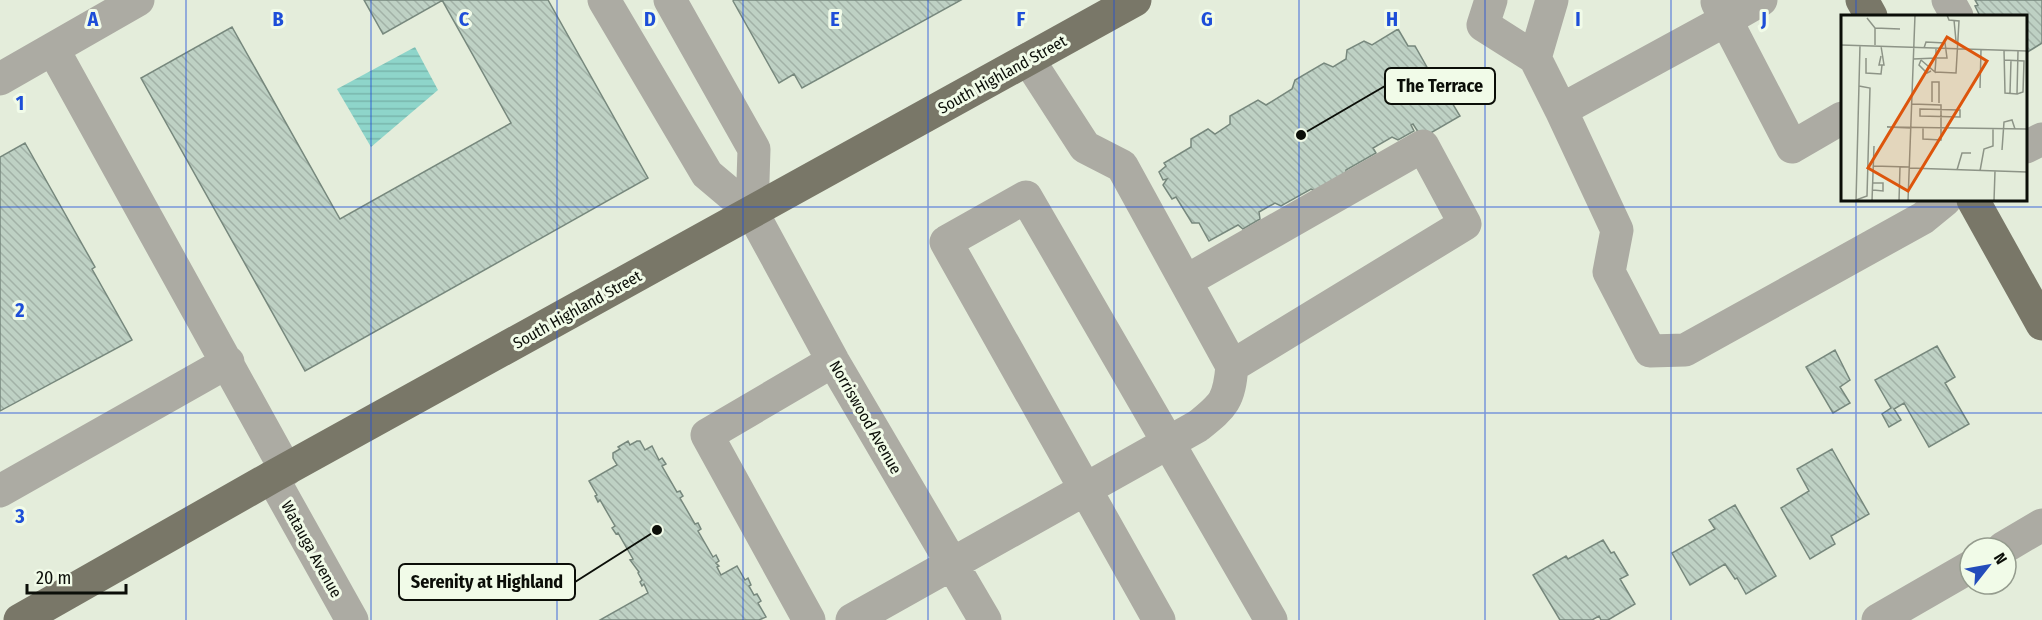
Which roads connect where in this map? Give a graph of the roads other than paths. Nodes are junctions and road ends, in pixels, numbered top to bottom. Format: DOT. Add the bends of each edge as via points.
graph roads {
  1 [pos="138,0"];
  2 [pos="604,0"];
  3 [pos="670,0"];
  4 [pos="1136,0"];
  5 [pos="1491,0"];
  6 [pos="1552,0"];
  7 [pos="1761,0"];
  8 [pos="1862,0"];
  9 [pos="1948,0"];
  10 [pos="1721,10"];
  11 [pos="1870,15"];
  12 [pos="1956,15"];
  13 [pos="53,49"];
  14 [pos="1535,58"];
  15 [pos="1029,59"];
  16 [pos="0,79"];
  17 [pos="1561,110"];
  18 [pos="1841,119"];
  19 [pos="2042,139"];
  20 [pos="2027,146"];
  21 [pos="1944,201"];
  22 [pos="1974,201"];
  23 [pos="752,212"];
  24 [pos="1186,281"];
  25 [pos="2042,324"];
  26 [pos="833,361"];
  27 [pos="228,362"];
  28 [pos="1232,366"];
  29 [pos="1169,443"];
  30 [pos="279,474"];
  31 [pos="1086,490"];
  32 [pos="0,491"];
  33 [pos="2042,525"];
  34 [pos="2018,539"];
  35 [pos="952,564"];
  36 [pos="1958,574"];
  37 [pos="20,620"];
  38 [pos="352,620"];
  39 [pos="809,620"];
  40 [pos="852,620"];
  41 [pos="985,620"];
  42 [pos="1159,620"];
  43 [pos="1271,620"];
  44 [pos="1878,620"];
  1 -- 13 [label="street"];
  2 -- 23 [label="street" via="707,174"];
  3 -- 23 [label="street" via="754,149"];
  4 -- 15 [label="main road, South Highland Street"];
  5 -- 14 [label="street" via="1483,25"];
  6 -- 14 [label="street"];
  7 -- 10 [label="street"];
  8 -- 11 [label="main road"];
  9 -- 12 [label="street"];
  10 -- 17 [label="street"];
  10 -- 18 [label="street" via="1792,147"];
  13 -- 16 [label="street"];
  13 -- 27 [label="street, Watauga Avenue"];
  14 -- 17 [label="street"];
  15 -- 23 [label="main road, South Highland Street"];
  15 -- 24 [label="street" via="1085,147 1122,166"];
  17 -- 21 [label="street" via="1617,230 1609,272 1650,351 1685,350 1923,218"];
  19 -- 20 [label="street"];
  22 -- 25 [label="main road"];
  23 -- 26 [label="street, Norriswood Avenue"];
  23 -- 30 [label="main road, South Highland Street"];
  24 -- 28 [label="street"];
  24 -- 28 [label="street" via="1423,146 1465,224"];
  26 -- 35 [label="street, Norriswood Avenue"];
  26 -- 39 [label="street" via="707,435"];
  27 -- 30 [label="street, Watauga Avenue"];
  27 -- 32 [label="street"];
  28 -- 29 [label="street" via="1230,390 1221,408"];
  29 -- 31 [label="street"];
  29 -- 31 [label="street" via="1026,197 956,236 946,242"];
  29 -- 43 [label="street"];
  30 -- 37 [label="main road, South Highland Street"];
  30 -- 38 [label="street, Watauga Avenue"];
  31 -- 35 [label="street"];
  31 -- 42 [label="street"];
  33 -- 34 [label="street"];
  35 -- 40 [label="street"];
  35 -- 41 [label="street, Norriswood Avenue"];
  36 -- 44 [label="street"];
}
